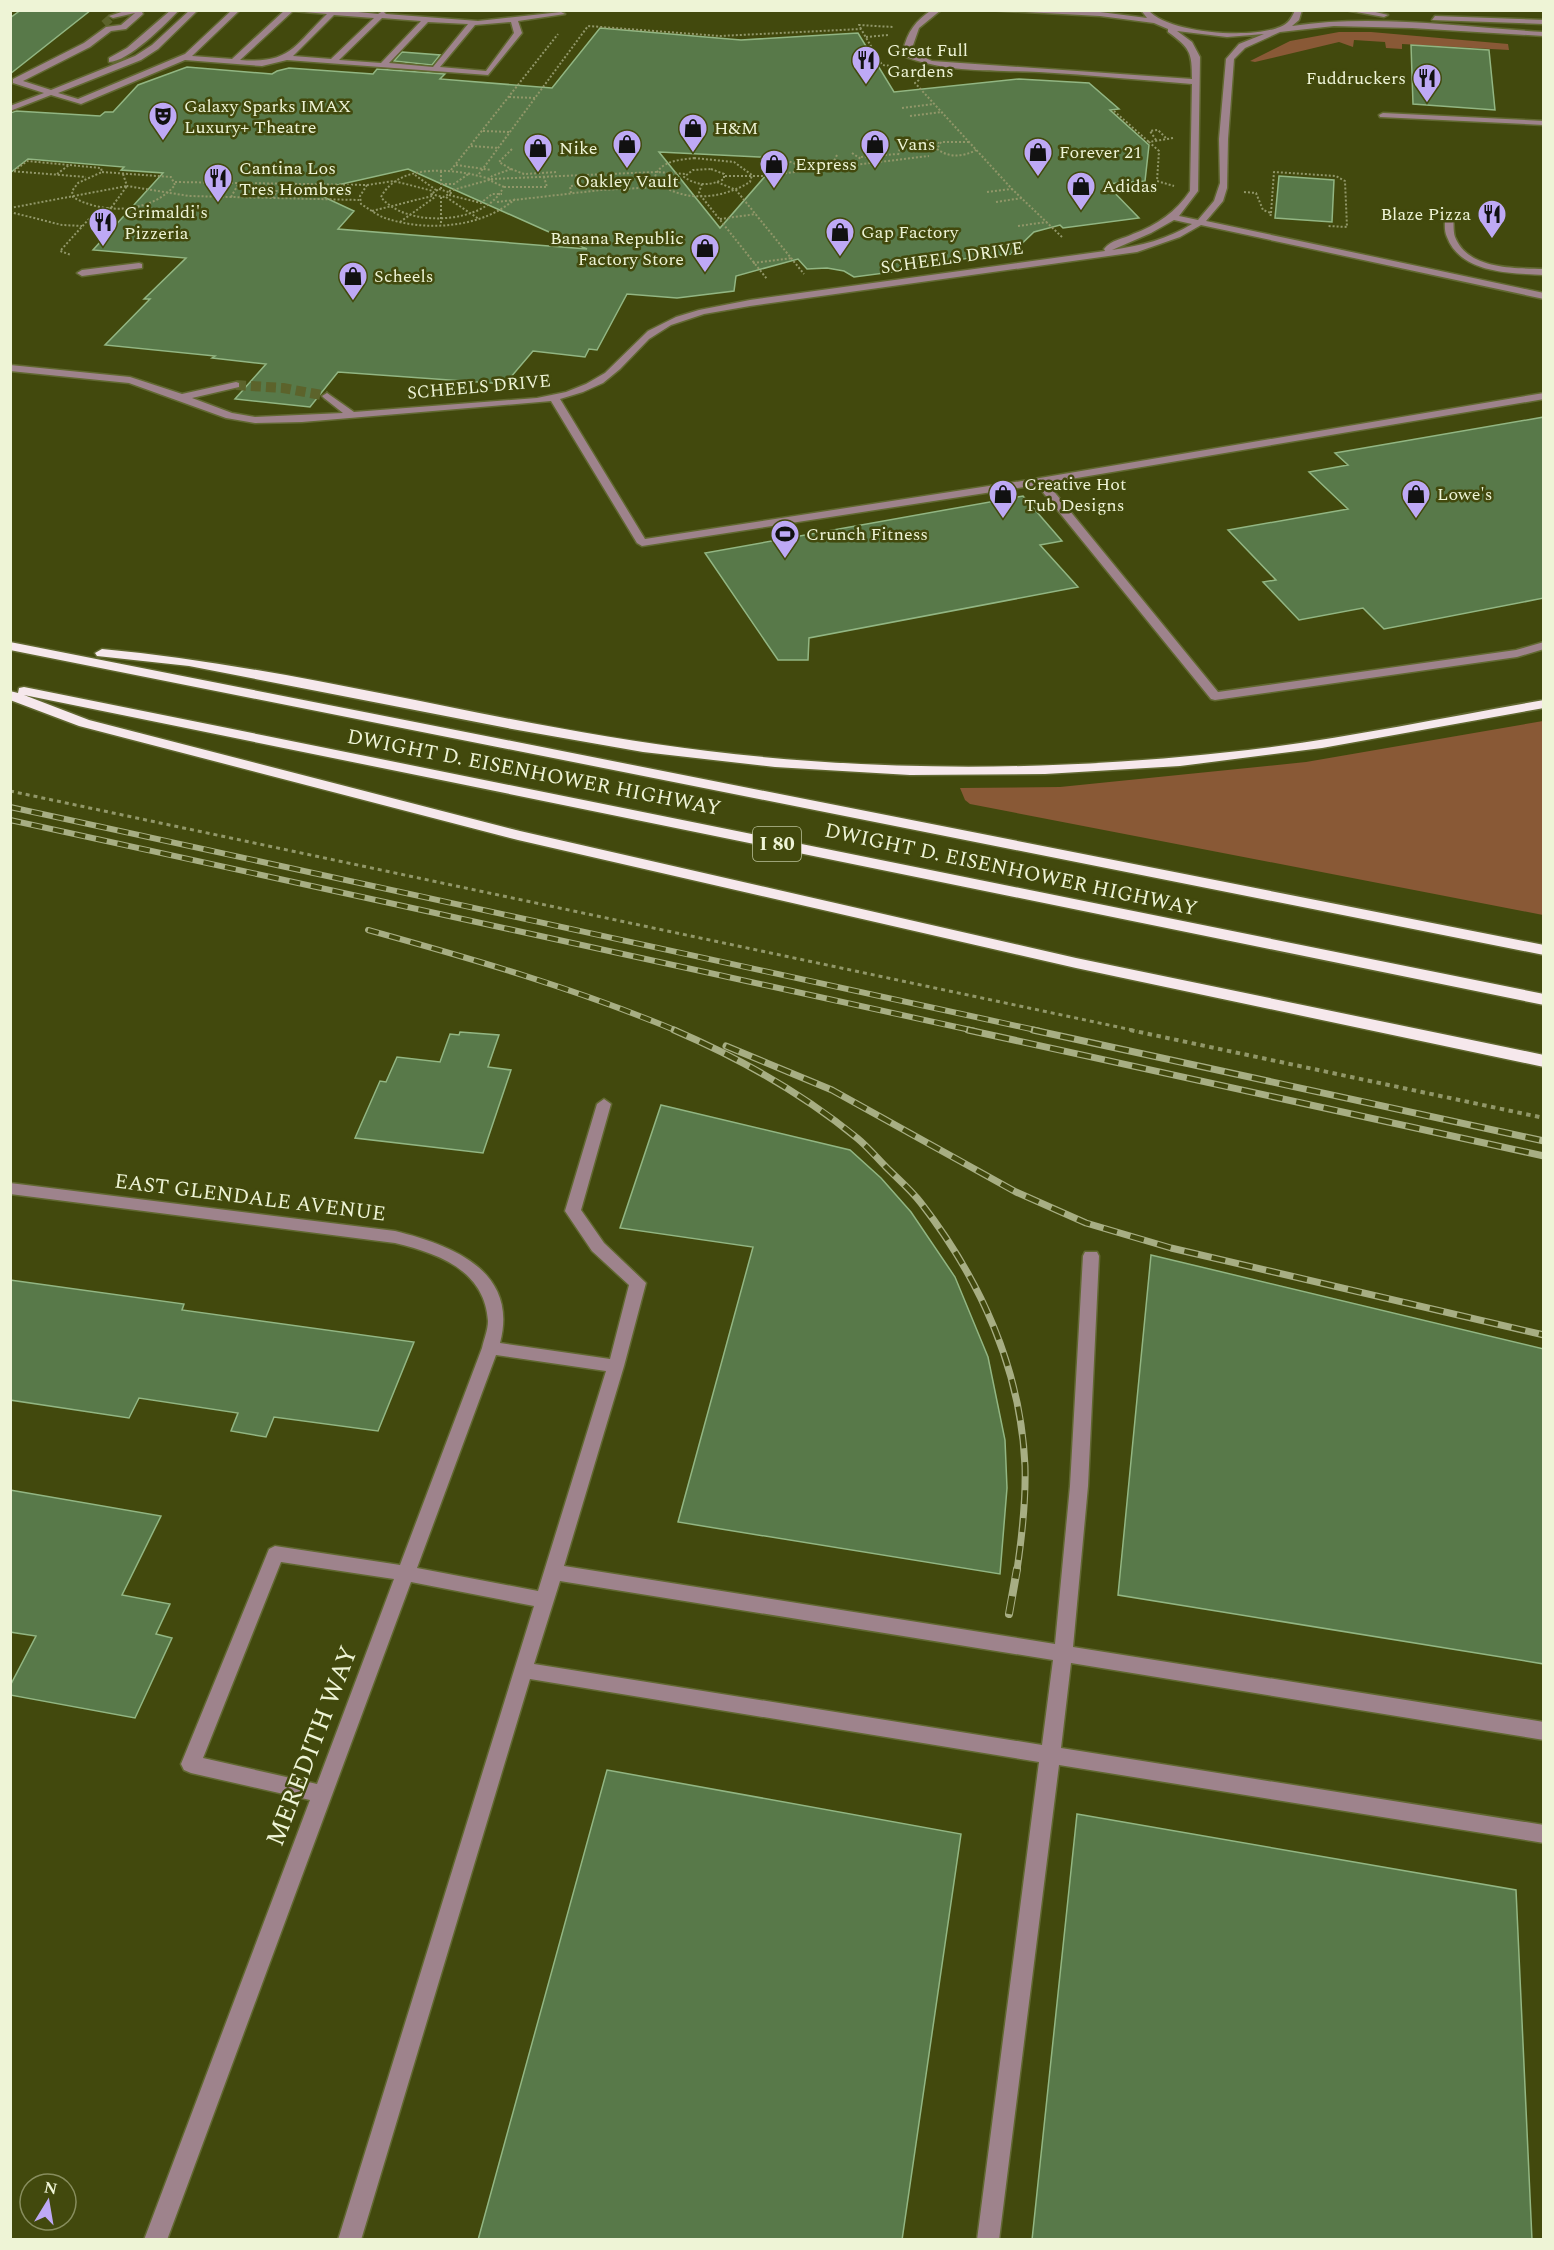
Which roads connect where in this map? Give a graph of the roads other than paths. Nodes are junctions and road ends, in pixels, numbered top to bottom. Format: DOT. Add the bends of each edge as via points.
graph roads {
  1 [pos="176,10"];
  2 [pos="186,10"];
  3 [pos="195,10"];
  4 [pos="237,10"];
  5 [pos="290,10"];
  6 [pos="296,10"];
  7 [pos="428,10"];
  8 [pos="451,10"];
  9 [pos="938,10"];
  10 [pos="990,10"];
  11 [pos="1144,10"];
  12 [pos="1299,10"];
  13 [pos="1348,10"];
  14 [pos="136,11"];
  15 [pos="334,12"];
  16 [pos="382,13"];
  17 [pos="561,14"];
  18 [pos="113,16"];
  19 [pos="1420,17"];
  20 [pos="1431,17"];
  21 [pos="422,19"];
  22 [pos="514,19"];
  23 [pos="442,21"];
  24 [pos="1156,21"];
  25 [pos="1544,22"];
  26 [pos="473,23"];
  27 [pos="1170,26"];
  28 [pos="1278,31"];
  29 [pos="1544,34"];
  30 [pos="144,54"];
  31 [pos="185,58"];
  32 [pos="287,58"];
  33 [pos="234,62"];
  34 [pos="332,62"];
  35 [pos="382,66"];
  36 [pos="434,70"];
  37 [pos="68,76"];
  38 [pos="1197,82"];
  39 [pos="46,84"];
  40 [pos="34,88"];
  41 [pos="24,92"];
  42 [pos="47,93"];
  43 [pos="10,109"];
  44 [pos="1383,115"];
  45 [pos="1544,123"];
  46 [pos="1173,218"];
  47 [pos="1449,218"];
  48 [pos="1200,223"];
  49 [pos="1106,252"];
  50 [pos="140,266"];
  51 [pos="1544,272"];
  52 [pos="82,273"];
  53 [pos="1544,296"];
  54 [pos="10,368"];
  55 [pos="236,385"];
  56 [pos="327,396"];
  57 [pos="1544,396"];
  58 [pos="181,397"];
  59 [pos="554,398"];
  60 [pos="352,415"];
  61 [pos="1040,481"];
  62 [pos="10,645"];
  63 [pos="1544,645"];
  64 [pos="10,688"];
  65 [pos="10,695"];
  66 [pos="1544,704"];
  67 [pos="1544,950"];
  68 [pos="1544,1000"];
  69 [pos="1544,1061"];
  70 [pos="604,1104"];
  71 [pos="10,1188"];
  72 [pos="1090,1256"];
  73 [pos="476,1273"];
  74 [pos="490,1348"];
  75 [pos="616,1366"];
  76 [pos="553,1572"];
  77 [pos="405,1573"];
  78 [pos="545,1599"];
  79 [pos="1063,1654"];
  80 [pos="523,1670"];
  81 [pos="1544,1731"];
  82 [pos="1048,1755"];
  83 [pos="323,1794"];
  84 [pos="1544,1834"];
  85 [pos="155,2240"];
  86 [pos="349,2240"];
  87 [pos="988,2240"];
  1 -- 37 [label="street" via="120,57"];
  2 -- 30 [label="street" via="141,50"];
  3 -- 30 [label="street"];
  4 -- 31 [label="street"];
  5 -- 33 [label="street"];
  6 -- 15 [label="street"];
  7 -- 21 [label="street"];
  8 -- 23 [label="street"];
  9 -- 38 [label="street" via="925,17 908,39 907,51 917,60 946,66"];
  10 -- 24 [label="street" via="1100,14"];
  11 -- 24 [label="street"];
  12 -- 28 [label="street" via="1295,20"];
  13 -- 19 [label="street"];
  14 -- 18 [label="street"];
  14 -- 40 [label="street" via="139,14 123,27 107,27 87,45 16,81"];
  15 -- 16 [label="street"];
  15 -- 32 [label="street"];
  16 -- 21 [label="street"];
  16 -- 34 [label="street"];
  17 -- 22 [label="street"];
  20 -- 25 [label="street"];
  21 -- 23 [label="street"];
  21 -- 35 [label="street"];
  22 -- 26 [label="street"];
  22 -- 36 [label="street" via="518,33 488,74"];
  23 -- 26 [label="street"];
  24 -- 27 [label="street"];
  26 -- 36 [label="street"];
  27 -- 28 [label="street" via="1213,35"];
  27 -- 38 [label="street, SCHEELS DRIVE" via="1194,51"];
  28 -- 29 [label="street" via="1318,24 1378,24"];
  28 -- 48 [label="street, SCHEELS DRIVE" via="1242,46 1230,59 1223,191"];
  30 -- 42 [label="street"];
  31 -- 33 [label="street"];
  31 -- 42 [label="street" via="78,102"];
  32 -- 33 [label="street" via="262,64"];
  32 -- 34 [label="street"];
  34 -- 35 [label="street"];
  35 -- 36 [label="street"];
  38 -- 46 [label="street, SCHEELS DRIVE" via="1194,191"];
  39 -- 40 [label="street"];
  40 -- 41 [label="street"];
  40 -- 42 [label="street"];
  42 -- 43 [label="street"];
  44 -- 45 [label="street"];
  46 -- 48 [label="street"];
  46 -- 49 [label="street, SCHEELS DRIVE" via="1112,245"];
  47 -- 51 [label="street" via="1451,237 1462,253 1479,264"];
  48 -- 49 [label="street, SCHEELS DRIVE" via="1152,245"];
  48 -- 53 [label="street"];
  49 -- 59 [label="street, SCHEELS DRIVE" via="694,314 647,335 594,385"];
  50 -- 52 [label="street"];
  54 -- 58 [label="street, SCHEELS DRIVE" via="130,380"];
  55 -- 58 [label="street"];
  56 -- 60 [label="street"];
  57 -- 61 [label="street"];
  58 -- 60 [label="street, SCHEELS DRIVE" via="230,416 255,420"];
  59 -- 60 [label="street, SCHEELS DRIVE"];
  59 -- 61 [label="street" via="642,543"];
  61 -- 63 [label="street" via="1215,696 1517,653"];
  62 -- 66 [label="highway" via="186,662 612,742 730,758 883,770 1048,770 1185,761 1313,745"];
  62 -- 67 [label="highway, DWIGHT D. EISENHOWER HIGHWAY / I 80"];
  64 -- 68 [label="highway, DWIGHT D. EISENHOWER HIGHWAY / I 80"];
  65 -- 69 [label="highway" via="84,723 518,835 1076,963"];
  70 -- 75 [label="street" via="573,1211 598,1247 638,1283"];
  71 -- 73 [label="street, EAST GLENDALE AVENUE" via="394,1237 428,1244 458,1257"];
  72 -- 79 [label="street" via="1079,1486"];
  73 -- 74 [label="street, MEREDITH WAY" via="492,1296 496,1323"];
  74 -- 75 [label="street"];
  74 -- 77 [label="street, MEREDITH WAY"];
  75 -- 76 [label="street"];
  76 -- 78 [label="street"];
  76 -- 79 [label="street"];
  77 -- 78 [label="street"];
  77 -- 83 [label="street, MEREDITH WAY"];
  77 -- 83 [label="street" via="276,1554 191,1764"];
  78 -- 80 [label="street"];
  79 -- 81 [label="street"];
  79 -- 82 [label="street"];
  80 -- 82 [label="street"];
  80 -- 86 [label="street"];
  82 -- 84 [label="street"];
  82 -- 87 [label="street"];
  83 -- 85 [label="street, MEREDITH WAY"];
}
